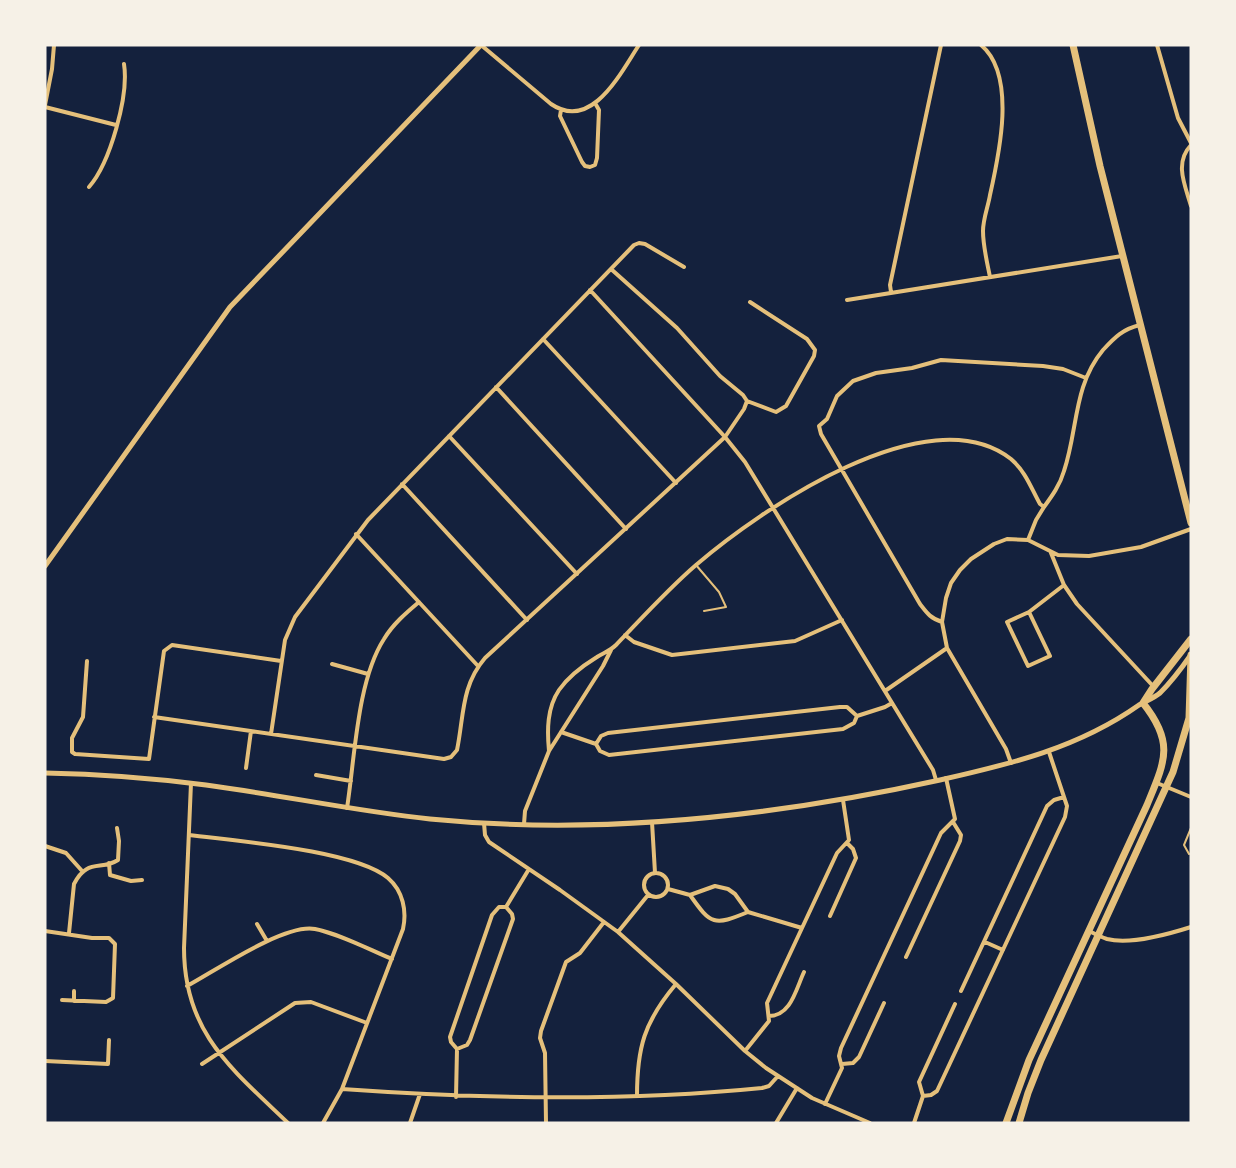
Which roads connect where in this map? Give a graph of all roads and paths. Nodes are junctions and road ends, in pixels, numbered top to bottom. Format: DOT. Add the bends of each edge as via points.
graph roads {
  1 [pos="54,45"];
  2 [pos="481,45"];
  3 [pos="639,45"];
  4 [pos="941,45"];
  5 [pos="981,45"];
  6 [pos="1073,45"];
  7 [pos="1157,45"];
  8 [pos="124,64"];
  9 [pos="595,103"];
  10 [pos="45,106"];
  11 [pos="561,110"];
  12 [pos="116,125"];
  13 [pos="1191,144"];
  14 [pos="89,187"];
  15 [pos="1191,206"];
  16 [pos="1123,256"];
  17 [pos="684,267"];
  18 [pos="611,269"];
  19 [pos="990,277"];
  20 [pos="590,290"];
  21 [pos="891,292"];
  22 [pos="848,300"];
  23 [pos="750,302"];
  24 [pos="1140,325"];
  25 [pos="543,339"];
  26 [pos="1086,378"];
  27 [pos="496,387"];
  28 [pos="747,401"];
  29 [pos="449,436"];
  30 [pos="725,437"];
  31 [pos="842,469"];
  32 [pos="676,483"];
  33 [pos="402,484"];
  34 [pos="1044,507"];
  35 [pos="773,508"];
  36 [pos="1191,523"];
  37 [pos="626,529"];
  38 [pos="1191,529"];
  39 [pos="356,534"];
  40 [pos="1028,540"];
  41 [pos="1051,553"];
  42 [pos="696,565"];
  43 [pos="45,566"];
  44 [pos="577,574"];
  45 [pos="1064,585"];
  46 [pos="419,602"];
  47 [pos="704,611"];
  48 [pos="1029,612"];
  49 [pos="526,620"];
  50 [pos="842,620"];
  51 [pos="942,622"];
  52 [pos="626,635"];
  53 [pos="1191,639"];
  54 [pos="947,648"];
  55 [pos="611,649"];
  56 [pos="1191,656"];
  57 [pos="87,661"];
  58 [pos="281,661"];
  59 [pos="332,664"];
  60 [pos="478,666"];
  61 [pos="368,674"];
  62 [pos="1153,687"];
  63 [pos="885,691"];
  64 [pos="1191,702"];
  65 [pos="892,703"];
  66 [pos="1143,703"];
  67 [pos="857,716"];
  68 [pos="154,717"];
  69 [pos="251,731"];
  70 [pos="561,732"];
  71 [pos="272,734"];
  72 [pos="596,744"];
  73 [pos="356,746"];
  74 [pos="549,751"];
  75 [pos="1049,752"];
  76 [pos="1011,763"];
  77 [pos="246,768"];
  78 [pos="45,773"];
  79 [pos="316,775"];
  80 [pos="946,778"];
  81 [pos="936,780"];
  82 [pos="351,781"];
  83 [pos="191,783"];
  84 [pos="1156,783"];
  85 [pos="1167,787"];
  86 [pos="1191,796"];
  87 [pos="1064,797"];
  88 [pos="843,800"];
  89 [pos="347,809"];
  90 [pos="652,822"];
  91 [pos="953,822"];
  92 [pos="484,823"];
  93 [pos="524,825"];
  94 [pos="117,828"];
  95 [pos="1191,828"];
  96 [pos="189,835"];
  97 [pos="847,843"];
  98 [pos="45,846"];
  99 [pos="1189,854"];
  100 [pos="109,863"];
  101 [pos="529,869"];
  102 [pos="82,872"];
  103 [pos="655,873"];
  104 [pos="142,880"];
  105 [pos="668,889"];
  106 [pos="648,895"];
  107 [pos="690,895"];
  108 [pos="506,907"];
  109 [pos="748,912"];
  110 [pos="830,916"];
  111 [pos="604,922"];
  112 [pos="257,924"];
  113 [pos="1191,927"];
  114 [pos="802,928"];
  115 [pos="45,931"];
  116 [pos="1089,931"];
  117 [pos="618,932"];
  118 [pos="69,933"];
  119 [pos="1099,935"];
  120 [pos="267,941"];
  121 [pos="984,942"];
  122 [pos="1003,950"];
  123 [pos="906,957"];
  124 [pos="392,959"];
  125 [pos="804,972"];
  126 [pos="676,984"];
  127 [pos="187,986"];
  128 [pos="74,991"];
  129 [pos="961,991"];
  130 [pos="62,1000"];
  131 [pos="74,1001"];
  132 [pos="884,1004"];
  133 [pos="955,1004"];
  134 [pos="769,1016"];
  135 [pos="367,1023"];
  136 [pos="109,1040"];
  137 [pos="457,1049"];
  138 [pos="745,1051"];
  139 [pos="218,1053"];
  140 [pos="45,1062"];
  141 [pos="202,1064"];
  142 [pos="842,1064"];
  143 [pos="778,1077"];
  144 [pos="798,1088"];
  145 [pos="342,1089"];
  146 [pos="420,1094"];
  147 [pos="456,1096"];
  148 [pos="637,1096"];
  149 [pos="923,1096"];
  150 [pos="546,1098"];
  151 [pos="825,1104"];
  152 [pos="288,1123"];
  153 [pos="323,1123"];
  154 [pos="410,1123"];
  155 [pos="546,1123"];
  156 [pos="776,1123"];
  157 [pos="870,1123"];
  158 [pos="914,1123"];
  159 [pos="1006,1123"];
  160 [pos="1019,1123"];
  1 -- 10 [label="street"];
  2 -- 11 [label="street"];
  2 -- 43 [label="street" via="230,307"];
  3 -- 9 [label="street" via="609,90"];
  4 -- 21 [label="street"];
  5 -- 19 [label="street" via="996,63 1002,109 1001,139 983,230"];
  6 -- 16 [label="highway"];
  7 -- 13 [label="street" via="1178,118"];
  8 -- 12 [label="street" via="124,92"];
  9 -- 11 [label="street" via="576,111"];
  9 -- 11 [label="street" via="599,110 597,159 590,167 582,162 560,116"];
  10 -- 12 [label="street"];
  12 -- 14 [label="street" via="100,172"];
  13 -- 15 [label="street" via="1181,166"];
  16 -- 19 [label="street"];
  16 -- 24 [label="highway"];
  17 -- 18 [label="street" via="639,243"];
  18 -- 20 [label="street"];
  18 -- 28 [label="street" via="677,328"];
  19 -- 21 [label="street"];
  20 -- 25 [label="street"];
  20 -- 30 [label="street"];
  21 -- 22 [label="street"];
  23 -- 28 [label="street" via="807,339 815,350 802,381 782,410 771,411"];
  24 -- 26 [label="street" via="1124,330 1112,340"];
  24 -- 36 [label="highway"];
  25 -- 27 [label="street"];
  25 -- 32 [label="street"];
  26 -- 31 [label="street" via="1043,366 941,360 853,381 837,396 819,429"];
  26 -- 34 [label="street" via="1064,472"];
  27 -- 29 [label="street"];
  27 -- 37 [label="street"];
  28 -- 30 [label="street"];
  29 -- 33 [label="street"];
  29 -- 44 [label="street"];
  30 -- 32 [label="street"];
  30 -- 35 [label="street"];
  31 -- 34 [label="street" via="911,444 969,441 991,447 1016,464"];
  31 -- 35 [label="street"];
  31 -- 51 [label="street" via="927,615"];
  32 -- 37 [label="street"];
  33 -- 39 [label="street"];
  33 -- 49 [label="street"];
  34 -- 40 [label="street"];
  35 -- 42 [label="street"];
  35 -- 50 [label="street"];
  37 -- 44 [label="street"];
  38 -- 41 [label="street" via="1107,554 1065,557"];
  39 -- 46 [label="street"];
  39 -- 58 [label="street" via="295,617"];
  40 -- 41 [label="street"];
  40 -- 51 [label="street" via="1007,539 971,558 951,583"];
  41 -- 45 [label="street"];
  42 -- 47 [label="lane" via="719,592 726,607"];
  42 -- 52 [label="street"];
  44 -- 49 [label="street"];
  45 -- 48 [label="street"];
  45 -- 62 [label="street"];
  46 -- 60 [label="street"];
  46 -- 61 [label="street" via="386,636"];
  48 -- 48 [label="street" via="1050,656 1028,666 1007,622"];
  49 -- 60 [label="street"];
  50 -- 52 [label="street" via="795,641 672,655 634,642"];
  50 -- 63 [label="street"];
  51 -- 54 [label="street"];
  52 -- 55 [label="street"];
  53 -- 62 [label="highway"];
  54 -- 63 [label="street"];
  54 -- 76 [label="street"];
  55 -- 70 [label="street"];
  55 -- 74 [label="street" via="560,689 550,709"];
  56 -- 64 [label="highway"];
  56 -- 66 [label="street" via="1158,695"];
  57 -- 68 [label="street" via="83,717 71,743 72,752 149,759"];
  58 -- 68 [label="street" via="167,647"];
  58 -- 71 [label="street"];
  59 -- 61 [label="street"];
  60 -- 73 [label="street" via="467,689 457,750 451,757"];
  61 -- 73 [label="street"];
  62 -- 66 [label="highway"];
  63 -- 65 [label="street"];
  64 -- 85 [label="highway" via="1187,729"];
  65 -- 67 [label="street"];
  65 -- 81 [label="street"];
  66 -- 75 [label="street" via="1097,732"];
  66 -- 84 [label="highway" via="1163,736 1164,758"];
  67 -- 72 [label="street" via="847,707 798,711 608,733"];
  67 -- 72 [label="street" via="854,723 843,729 609,756"];
  68 -- 69 [label="street"];
  69 -- 71 [label="street"];
  69 -- 77 [label="street"];
  70 -- 72 [label="street"];
  70 -- 74 [label="street"];
  71 -- 73 [label="street"];
  73 -- 82 [label="street"];
  74 -- 93 [label="street" via="525,811"];
  75 -- 76 [label="street"];
  75 -- 87 [label="street"];
  76 -- 80 [label="street"];
  78 -- 83 [label="street"];
  79 -- 82 [label="street"];
  80 -- 81 [label="street"];
  80 -- 91 [label="street" via="955,815"];
  81 -- 88 [label="street"];
  82 -- 89 [label="street"];
  83 -- 89 [label="street"];
  83 -- 96 [label="street"];
  84 -- 85 [label="street"];
  84 -- 116 [label="highway"];
  85 -- 86 [label="street"];
  85 -- 119 [label="highway"];
  87 -- 121 [label="street" via="1047,806"];
  87 -- 122 [label="street" via="1065,816"];
  88 -- 90 [label="street"];
  88 -- 97 [label="street"];
  89 -- 92 [label="street"];
  90 -- 93 [label="street"];
  90 -- 103 [label="street"];
  91 -- 123 [label="street" via="960,841"];
  91 -- 142 [label="street" via="941,833 850,1026 839,1052"];
  92 -- 93 [label="street"];
  92 -- 101 [label="street" via="489,842"];
  94 -- 100 [label="street" via="119,856"];
  95 -- 99 [label="lane" via="1184,845"];
  96 -- 124 [label="street" via="306,851 382,874 397,888 404,908 403,928"];
  96 -- 127 [label="street" via="184,948"];
  97 -- 110 [label="street" via="856,858"];
  97 -- 114 [label="street" via="837,852"];
  98 -- 102 [label="street" via="66,853"];
  100 -- 102 [label="street"];
  100 -- 104 [label="street" via="110,875"];
  101 -- 108 [label="street"];
  101 -- 111 [label="street"];
  102 -- 118 [label="street" via="72,893"];
  103 -- 105 [label="street" via="666,878"];
  103 -- 106 [label="street" via="645,880"];
  105 -- 106 [label="street" via="660,897"];
  105 -- 107 [label="street"];
  106 -- 117 [label="street"];
  107 -- 109 [label="street" via="714,886 728,889"];
  107 -- 109 [label="street" via="706,917 714,920 726,921"];
  108 -- 137 [label="street" via="513,918 493,976 468,1045"];
  108 -- 137 [label="street" via="495,910 450,1037"];
  109 -- 114 [label="street"];
  111 -- 117 [label="street"];
  111 -- 150 [label="street" via="580,952 566,962 541,1031"];
  112 -- 120 [label="street"];
  113 -- 119 [label="street" via="1133,939"];
  114 -- 134 [label="street" via="767,1003"];
  115 -- 118 [label="street"];
  116 -- 119 [label="street"];
  116 -- 159 [label="highway" via="1029,1060"];
  117 -- 126 [label="street"];
  118 -- 131 [label="street" via="109,938 115,944 113,998 106,1002"];
  119 -- 160 [label="highway" via="1041,1060"];
  120 -- 124 [label="street" via="292,930 315,929"];
  120 -- 127 [label="street"];
  121 -- 122 [label="street"];
  121 -- 129 [label="street"];
  122 -- 149 [label="street" via="937,1091"];
  124 -- 135 [label="street"];
  125 -- 134 [label="street" via="787,1010"];
  126 -- 138 [label="street"];
  126 -- 148 [label="street" via="656,1011 643,1039"];
  127 -- 139 [label="street" via="199,1022"];
  128 -- 131 [label="street"];
  130 -- 131 [label="street"];
  132 -- 142 [label="street" via="860,1057 853,1063"];
  133 -- 149 [label="street" via="919,1082"];
  134 -- 138 [label="street"];
  135 -- 139 [label="street" via="311,1002 294,1003"];
  135 -- 145 [label="street"];
  136 -- 140 [label="street" via="108,1064"];
  137 -- 147 [label="street"];
  138 -- 143 [label="street"];
  139 -- 141 [label="street"];
  139 -- 152 [label="street"];
  142 -- 151 [label="street"];
  143 -- 144 [label="street"];
  143 -- 148 [label="street" via="766,1087"];
  144 -- 151 [label="street"];
  144 -- 156 [label="street"];
  145 -- 146 [label="street"];
  145 -- 153 [label="street"];
  146 -- 147 [label="street"];
  146 -- 154 [label="street"];
  147 -- 150 [label="street"];
  148 -- 150 [label="street"];
  149 -- 158 [label="street"];
  150 -- 155 [label="street"];
  151 -- 157 [label="street"];
}
